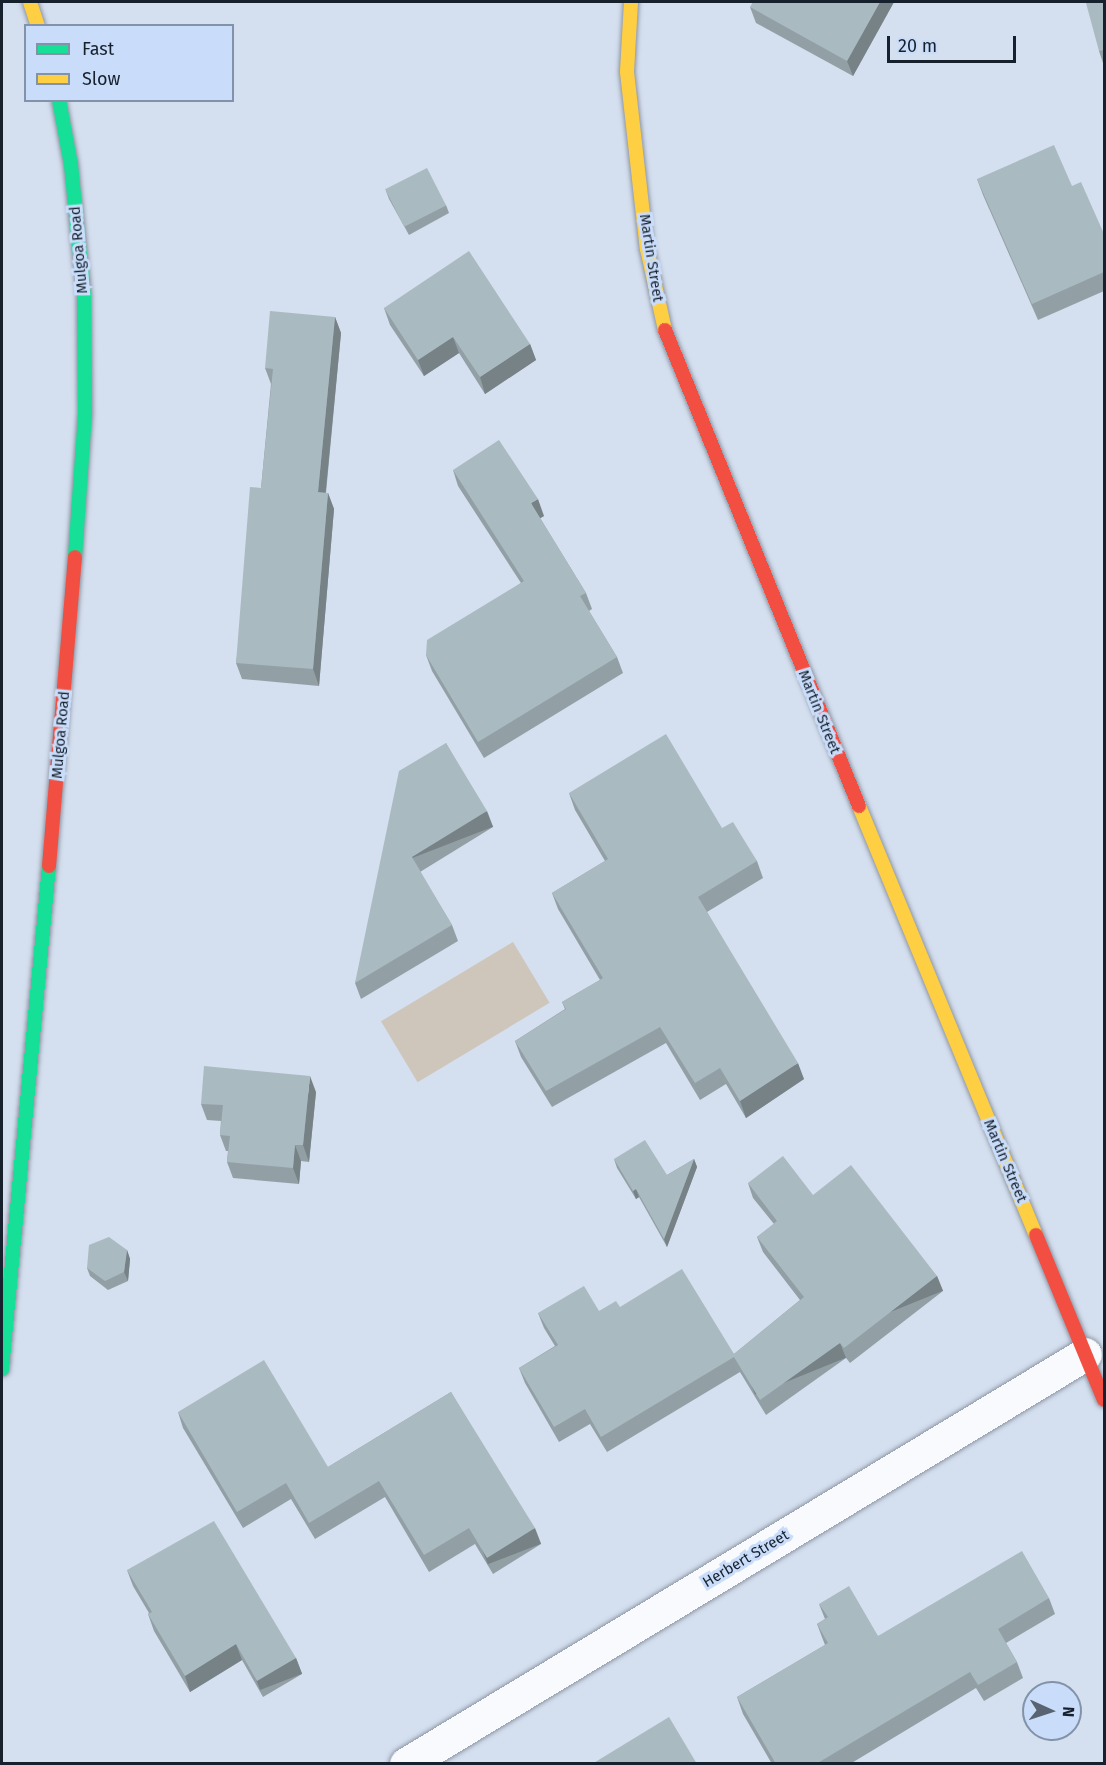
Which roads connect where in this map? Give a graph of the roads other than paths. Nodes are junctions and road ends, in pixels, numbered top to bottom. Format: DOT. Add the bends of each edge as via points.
graph roads {
  1 [pos="30,2"];
  2 [pos="631,2"];
  3 [pos="37,24"];
  4 [pos="58,102"];
  5 [pos="1085,1354"];
  6 [pos="2,1369"];
  7 [pos="1104,1400"];
  8 [pos="406,1764"];
  1 -- 3 [label="street"];
  2 -- 5 [label="street, Martin Street" via="627,72 647,249 655,295 672,352"];
  4 -- 6 [label="street, Mulgoa Road" via="71,165 84,295 85,414 66,682"];
  5 -- 7 [label="street, Martin Street"];
  5 -- 8 [label="street, Herbert Street"];
}
